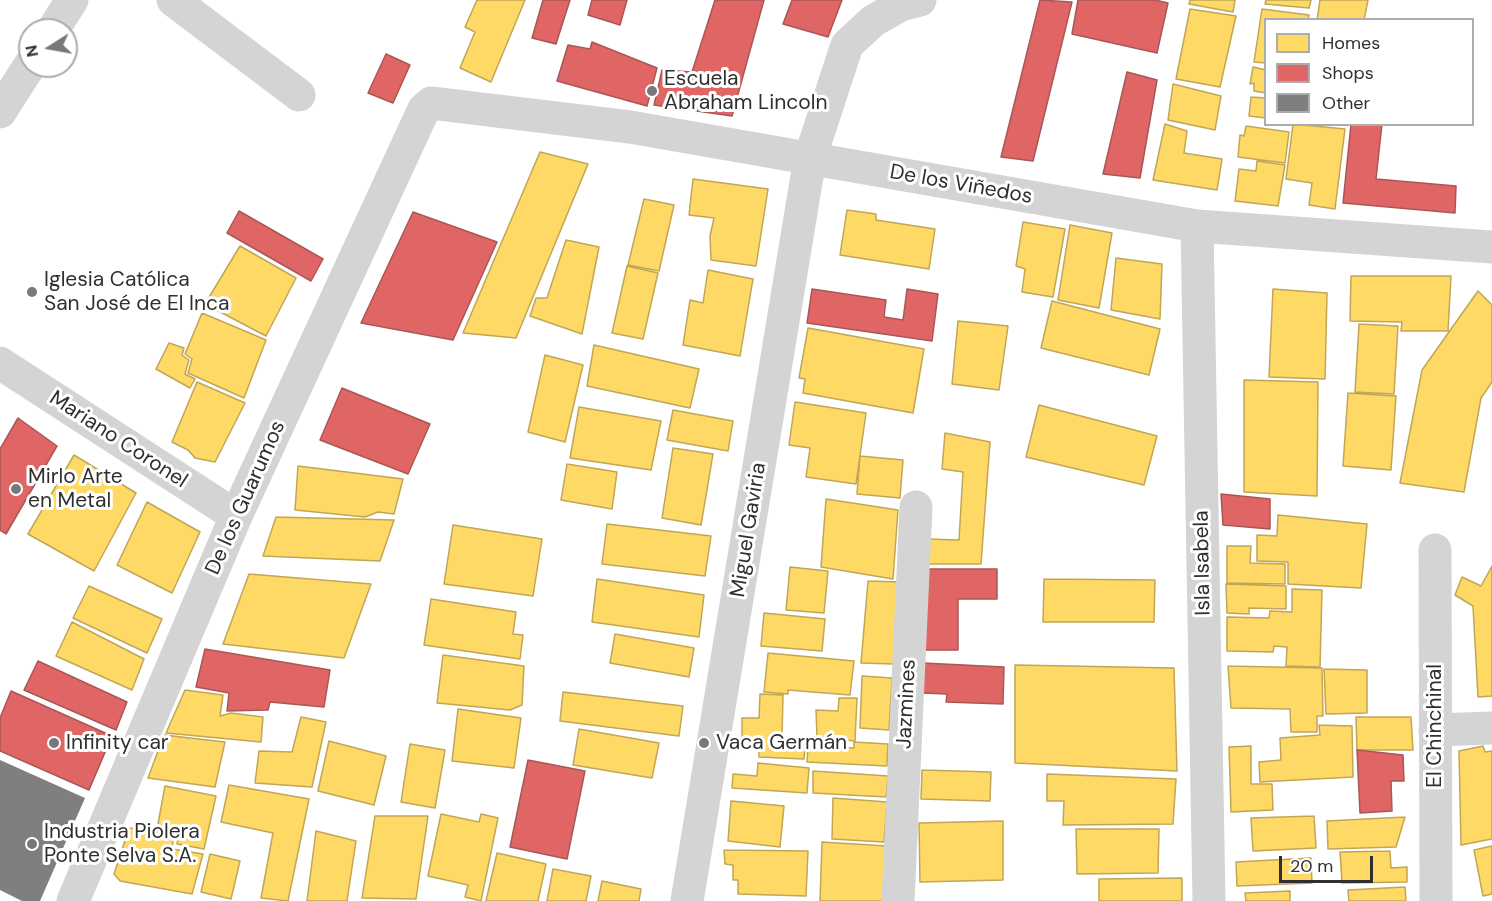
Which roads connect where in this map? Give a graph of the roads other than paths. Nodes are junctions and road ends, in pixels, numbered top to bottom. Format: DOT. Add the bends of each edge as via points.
graph roads {
  1 [pos="72,0"];
  2 [pos="173,0"];
  3 [pos="920,0"];
  4 [pos="61,18"];
  5 [pos="22,78"];
  6 [pos="299,95"];
  7 [pos="432,103"];
  8 [pos="0,112"];
  9 [pos="810,158"];
  10 [pos="1197,226"];
  11 [pos="1492,247"];
  12 [pos="0,363"];
  13 [pos="916,507"];
  14 [pos="236,516"];
  15 [pos="1435,550"];
  16 [pos="1492,728"];
  17 [pos="1435,730"];
  18 [pos="80,900"];
  19 [pos="687,901"];
  20 [pos="898,901"];
  21 [pos="1209,901"];
  22 [pos="1437,901"];
  1 -- 4 [label="street"];
  2 -- 6 [label="street"];
  3 -- 9 [label="street, Miguel Gaviria" via="901,5 873,21 847,45"];
  5 -- 8 [label="street"];
  7 -- 9 [label="street, De los Viñedos" via="630,127"];
  7 -- 14 [label="street, De los Guarumos" via="424,109"];
  9 -- 10 [label="street, De los Viñedos"];
  9 -- 19 [label="street, Miguel Gaviria"];
  10 -- 11 [label="street, De los Viñedos"];
  10 -- 21 [label="street, Isla Isabela"];
  12 -- 14 [label="street, Mariano Coronel"];
  13 -- 20 [label="street, Jazmines"];
  14 -- 18 [label="street, De los Guarumos"];
  15 -- 17 [label="street, El Chinchinal"];
  16 -- 17 [label="street"];
  17 -- 22 [label="street, El Chinchinal"];
}
